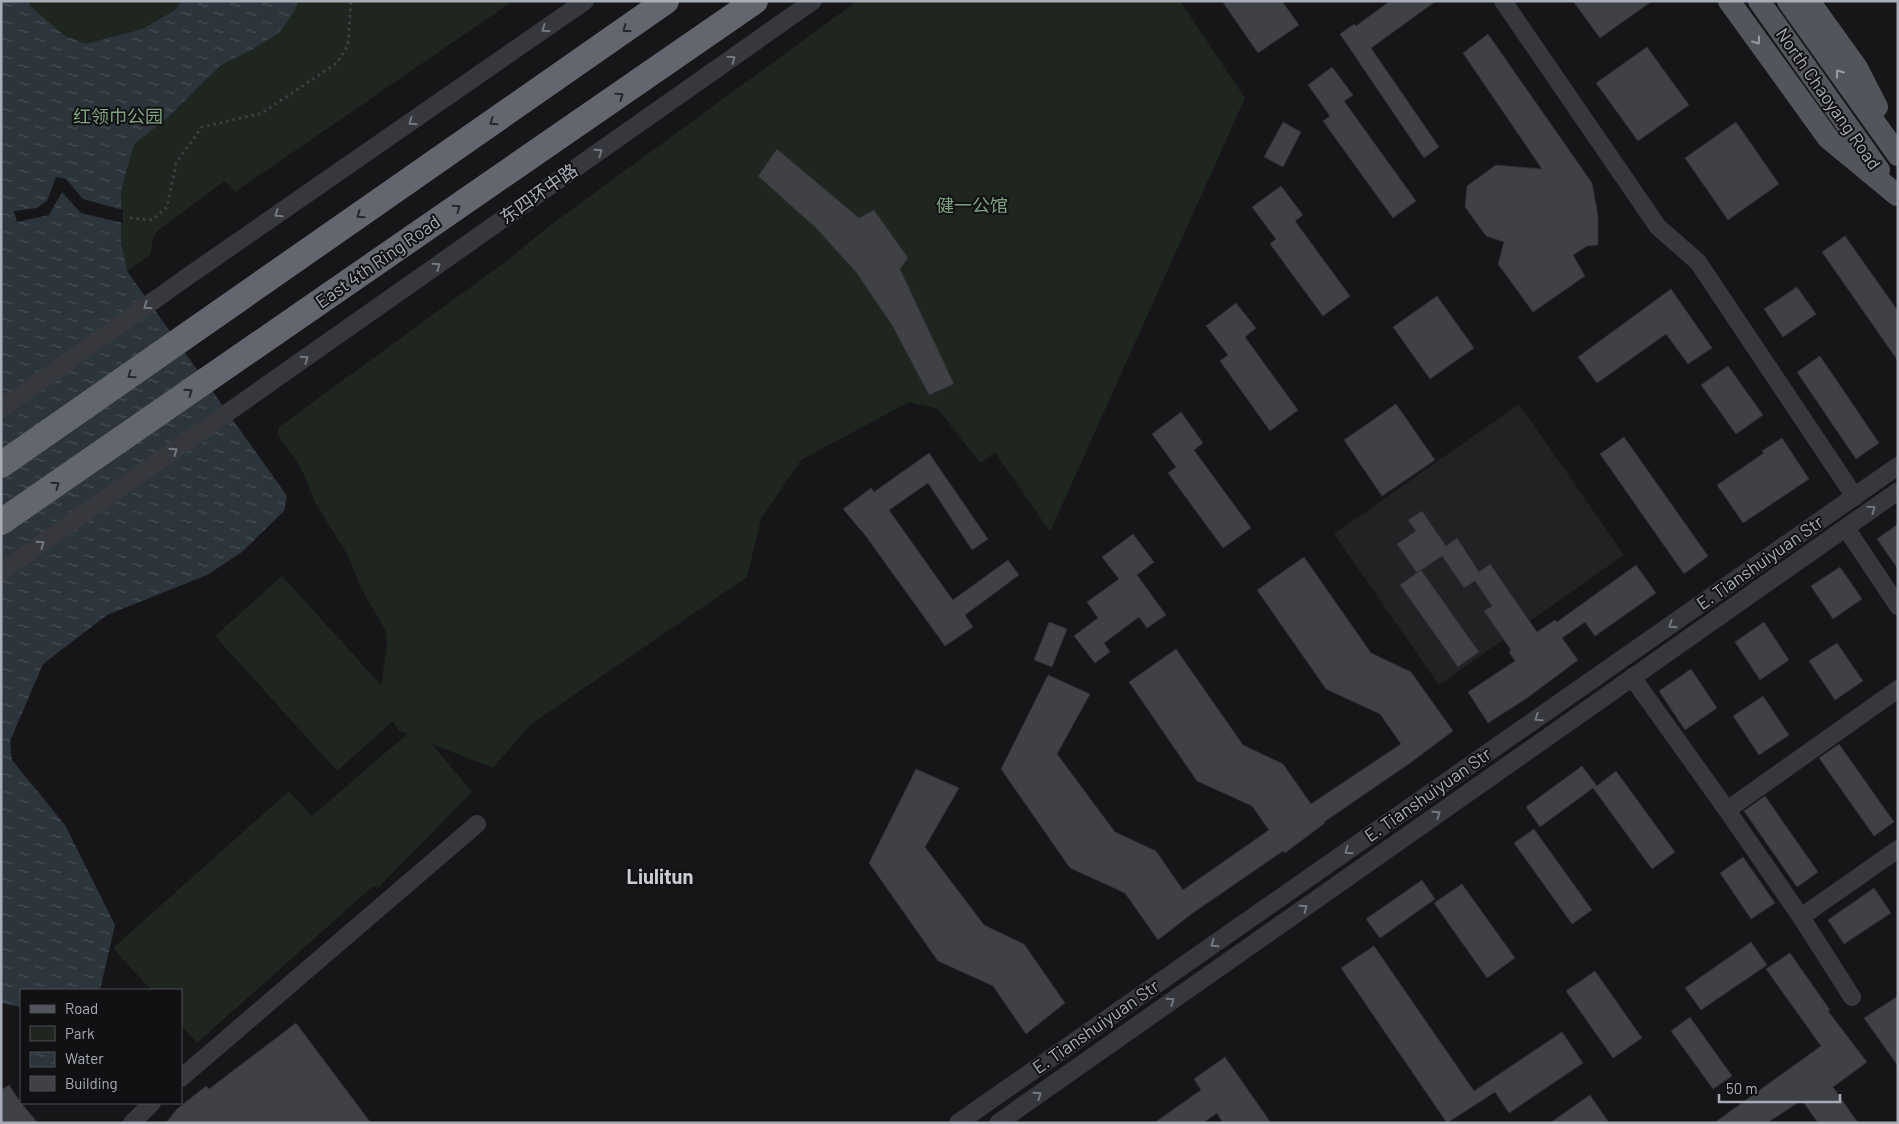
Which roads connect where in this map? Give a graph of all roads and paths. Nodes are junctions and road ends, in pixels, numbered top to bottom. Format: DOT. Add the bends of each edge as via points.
graph roads {
  1 [pos="351,1"];
  2 [pos="585,1"];
  3 [pos="666,1"];
  4 [pos="755,1"];
  5 [pos="776,1"];
  6 [pos="813,1"];
  7 [pos="1503,1"];
  8 [pos="1729,1"];
  9 [pos="1759,1"];
  10 [pos="1788,1"];
  11 [pos="1809,1"];
  12 [pos="718,28"];
  13 [pos="1898,145"];
  14 [pos="1898,155"];
  15 [pos="1897,196"];
  16 [pos="130,218"];
  17 [pos="1,409"];
  18 [pos="1,465"];
  19 [pos="1898,466"];
  20 [pos="1898,491"];
  21 [pos="1855,497"];
  22 [pos="1,522"];
  23 [pos="1846,528"];
  24 [pos="1,572"];
  25 [pos="1898,606"];
  26 [pos="1632,677"];
  27 [pos="1898,689"];
  28 [pos="1727,810"];
  29 [pos="477,824"];
  30 [pos="1898,848"];
  31 [pos="1801,917"];
  32 [pos="1852,997"];
  33 [pos="182,1077"];
  34 [pos="151,1104"];
  35 [pos="132,1123"];
  36 [pos="958,1123"];
  37 [pos="998,1123"];
  1 -- 16 [label="path" via="348,45 337,63 262,113 202,127 176,163 168,207 152,220"];
  2 -- 17 [label="street, one-way"];
  3 -- 18 [label="highway, one-way"];
  4 -- 12 [label="highway, East 4th Ring Road"];
  5 -- 12 [label="highway"];
  24 -- 6 [label="street, 东四环中路, one-way"];
  7 -- 21 [label="street" via="1658,226 1698,262"];
  8 -- 15 [label="main road, one-way" via="1828,138"];
  9 -- 15 [label="main road, North Chaoyang Road"];
  14 -- 10 [label="main road, North Chaoyang Road, one-way"];
  11 -- 13 [label="main road" via="1857,68"];
  22 -- 12 [label="highway, East 4th Ring Road, one-way"];
  19 -- 21 [label="street, E. Tianshuiyuan Str"];
  23 -- 20 [label="street, E. Tianshuiyuan Str, one-way"];
  21 -- 36 [label="street, E. Tianshuiyuan Str, one-way"];
  23 -- 25 [label="street"];
  23 -- 26 [label="street, E. Tianshuiyuan Str"];
  26 -- 28 [label="street"];
  37 -- 26 [label="street, E. Tianshuiyuan Str, one-way"];
  27 -- 28 [label="street"];
  28 -- 31 [label="street"];
  29 -- 33 [label="street"];
  30 -- 31 [label="street"];
  31 -- 32 [label="street"];
  34 -- 35 [label="street"];
}
